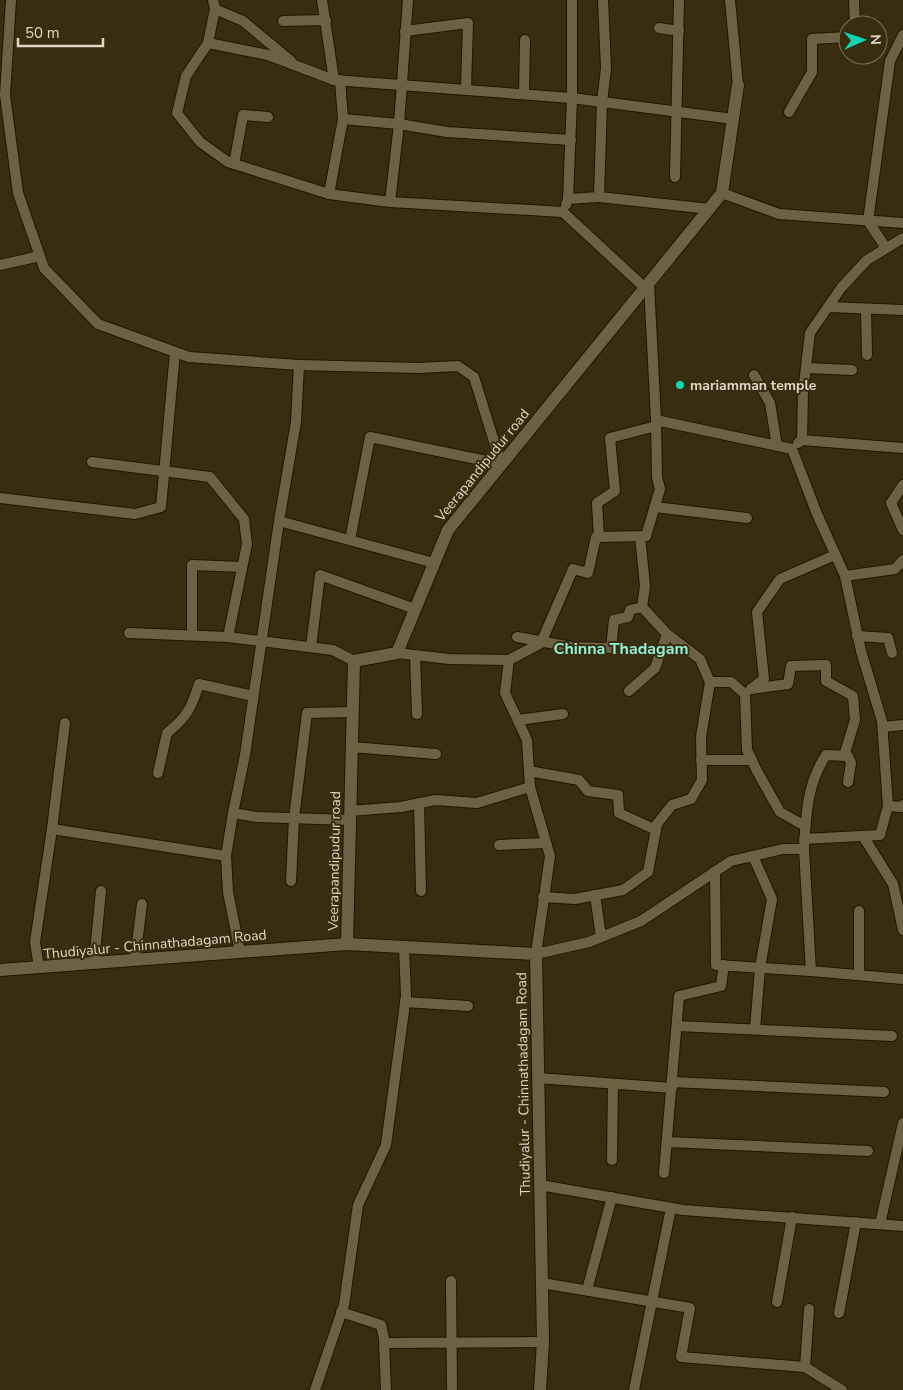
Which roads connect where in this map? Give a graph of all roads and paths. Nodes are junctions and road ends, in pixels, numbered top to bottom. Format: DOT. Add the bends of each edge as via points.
graph roads {
  1 [pos="11,0"];
  2 [pos="322,0"];
  3 [pos="408,0"];
  4 [pos="572,0"];
  5 [pos="603,0"];
  6 [pos="680,0"];
  7 [pos="730,0"];
  8 [pos="854,0"];
  9 [pos="214,5"];
  10 [pos="855,15"];
  11 [pos="326,20"];
  12 [pos="284,21"];
  13 [pos="659,28"];
  14 [pos="679,30"];
  15 [pos="405,31"];
  16 [pos="903,35"];
  17 [pos="838,38"];
  18 [pos="525,40"];
  19 [pos="208,44"];
  20 [pos="299,68"];
  21 [pos="337,80"];
  22 [pos="402,84"];
  23 [pos="738,84"];
  24 [pos="466,89"];
  25 [pos="524,94"];
  26 [pos="572,98"];
  27 [pos="602,102"];
  28 [pos="676,112"];
  29 [pos="789,112"];
  30 [pos="268,116"];
  31 [pos="343,118"];
  32 [pos="733,119"];
  33 [pos="400,124"];
  34 [pos="571,140"];
  35 [pos="234,164"];
  36 [pos="675,177"];
  37 [pos="329,194"];
  38 [pos="722,194"];
  39 [pos="599,197"];
  40 [pos="568,199"];
  41 [pos="390,202"];
  42 [pos="710,209"];
  43 [pos="563,212"];
  44 [pos="868,221"];
  45 [pos="903,223"];
  46 [pos="903,238"];
  47 [pos="886,248"];
  48 [pos="40,256"];
  49 [pos="0,265"];
  50 [pos="647,286"];
  51 [pos="828,307"];
  52 [pos="866,309"];
  53 [pos="903,310"];
  54 [pos="175,352"];
  55 [pos="867,355"];
  56 [pos="299,365"];
  57 [pos="806,368"];
  58 [pos="852,370"];
  59 [pos="754,375"];
  60 [pos="656,423"];
  61 [pos="802,440"];
  62 [pos="777,446"];
  63 [pos="903,448"];
  64 [pos="792,449"];
  65 [pos="92,462"];
  66 [pos="501,464"];
  67 [pos="164,472"];
  68 [pos="903,485"];
  69 [pos="0,498"];
  70 [pos="655,507"];
  71 [pos="746,518"];
  72 [pos="279,522"];
  73 [pos="903,530"];
  74 [pos="640,536"];
  75 [pos="599,537"];
  76 [pos="350,540"];
  77 [pos="835,555"];
  78 [pos="903,558"];
  79 [pos="434,563"];
  80 [pos="242,567"];
  81 [pos="844,576"];
  82 [pos="642,607"];
  83 [pos="415,609"];
  84 [pos="129,633"];
  85 [pos="192,634"];
  86 [pos="667,634"];
  87 [pos="857,636"];
  88 [pos="228,637"];
  89 [pos="516,637"];
  90 [pos="261,641"];
  91 [pos="541,643"];
  92 [pos="311,647"];
  93 [pos="397,653"];
  94 [pos="892,653"];
  95 [pos="415,655"];
  96 [pos="509,660"];
  97 [pos="354,661"];
  98 [pos="710,682"];
  99 [pos="630,691"];
  100 [pos="748,692"];
  101 [pos="253,696"];
  102 [pos="352,712"];
  103 [pos="417,714"];
  104 [pos="563,714"];
  105 [pos="518,720"];
  106 [pos="64,723"];
  107 [pos="903,725"];
  108 [pos="883,727"];
  109 [pos="352,747"];
  110 [pos="436,754"];
  111 [pos="844,756"];
  112 [pos="701,760"];
  113 [pos="752,760"];
  114 [pos="529,771"];
  115 [pos="158,773"];
  116 [pos="848,782"];
  117 [pos="530,787"];
  118 [pos="419,803"];
  119 [pos="903,805"];
  120 [pos="888,806"];
  121 [pos="233,813"];
  122 [pos="350,816"];
  123 [pos="294,818"];
  124 [pos="805,826"];
  125 [pos="52,830"];
  126 [pos="656,830"];
  127 [pos="863,836"];
  128 [pos="546,843"];
  129 [pos="804,844"];
  130 [pos="499,845"];
  131 [pos="226,856"];
  132 [pos="753,856"];
  133 [pos="715,872"];
  134 [pos="291,881"];
  135 [pos="101,891"];
  136 [pos="421,891"];
  137 [pos="595,895"];
  138 [pos="544,897"];
  139 [pos="142,904"];
  140 [pos="859,911"];
  141 [pos="903,930"];
  142 [pos="601,937"];
  143 [pos="347,944"];
  144 [pos="404,947"];
  145 [pos="240,952"];
  146 [pos="536,954"];
  147 [pos="135,959"];
  148 [pos="94,962"];
  149 [pos="724,965"];
  150 [pos="39,968"];
  151 [pos="760,968"];
  152 [pos="0,970"];
  153 [pos="811,971"];
  154 [pos="860,975"];
  155 [pos="903,979"];
  156 [pos="405,1002"];
  157 [pos="468,1006"];
  158 [pos="676,1026"];
  159 [pos="755,1029"];
  160 [pos="892,1036"];
  161 [pos="538,1078"];
  162 [pos="613,1084"];
  163 [pos="672,1085"];
  164 [pos="884,1092"];
  165 [pos="903,1123"];
  166 [pos="667,1142"];
  167 [pos="868,1151"];
  168 [pos="612,1160"];
  169 [pos="664,1173"];
  170 [pos="540,1185"];
  171 [pos="612,1198"];
  172 [pos="671,1208"];
  173 [pos="792,1217"];
  174 [pos="856,1222"];
  175 [pos="880,1224"];
  176 [pos="903,1226"];
  177 [pos="450,1281"];
  178 [pos="542,1283"];
  179 [pos="586,1290"];
  180 [pos="653,1300"];
  181 [pos="778,1302"];
  182 [pos="809,1309"];
  183 [pos="341,1312"];
  184 [pos="838,1313"];
  185 [pos="384,1342"];
  186 [pos="451,1342"];
  187 [pos="543,1342"];
  188 [pos="805,1367"];
  189 [pos="315,1390"];
  190 [pos="386,1390"];
  191 [pos="452,1390"];
  192 [pos="540,1390"];
  193 [pos="634,1390"];
  194 [pos="842,1390"];
  1 -- 48 [label="street" via="5,95 18,193"];
  2 -- 11 [label="street"];
  3 -- 15 [label="street"];
  4 -- 26 [label="street"];
  5 -- 27 [label="street" via="606,68"];
  6 -- 14 [label="street"];
  7 -- 23 [label="street"];
  8 -- 10 [label="street"];
  9 -- 19 [label="street"];
  9 -- 20 [label="street" via="243,21"];
  11 -- 12 [label="street"];
  11 -- 21 [label="street"];
  13 -- 14 [label="street"];
  14 -- 28 [label="street"];
  15 -- 22 [label="street"];
  15 -- 24 [label="street" via="468,23"];
  16 -- 44 [label="street" via="890,61"];
  17 -- 29 [label="street" via="812,39 812,72"];
  18 -- 25 [label="street"];
  19 -- 20 [label="street" via="268,55"];
  19 -- 35 [label="street" via="186,76 177,113 200,142"];
  20 -- 21 [label="street"];
  21 -- 22 [label="street"];
  21 -- 31 [label="street"];
  22 -- 24 [label="street"];
  22 -- 33 [label="street"];
  23 -- 32 [label="street"];
  24 -- 25 [label="street"];
  25 -- 26 [label="street"];
  26 -- 27 [label="street"];
  26 -- 34 [label="street"];
  27 -- 28 [label="street"];
  27 -- 39 [label="street"];
  28 -- 32 [label="street"];
  28 -- 36 [label="street"];
  30 -- 35 [label="street" via="243,115"];
  31 -- 33 [label="street"];
  31 -- 37 [label="street"];
  32 -- 38 [label="street"];
  33 -- 34 [label="street" via="447,132"];
  33 -- 41 [label="street"];
  34 -- 40 [label="street"];
  35 -- 37 [label="street"];
  37 -- 41 [label="street"];
  38 -- 42 [label="street, Veerapandipudur road"];
  38 -- 44 [label="street" via="779,214"];
  39 -- 40 [label="street"];
  39 -- 42 [label="street"];
  40 -- 43 [label="street"];
  41 -- 43 [label="street"];
  42 -- 50 [label="street, Veerapandipudur road"];
  43 -- 50 [label="street"];
  44 -- 45 [label="street"];
  44 -- 47 [label="street"];
  46 -- 47 [label="street"];
  47 -- 51 [label="street" via="867,260"];
  48 -- 49 [label="street"];
  48 -- 54 [label="street" via="44,268 98,324"];
  50 -- 60 [label="street"];
  50 -- 66 [label="street, Veerapandipudur road"];
  51 -- 52 [label="street"];
  51 -- 57 [label="street" via="810,333"];
  52 -- 53 [label="street"];
  52 -- 55 [label="street"];
  54 -- 56 [label="street" via="189,357"];
  54 -- 67 [label="street"];
  56 -- 66 [label="street" via="458,366 474,377"];
  56 -- 72 [label="street" via="296,422"];
  57 -- 58 [label="street"];
  57 -- 61 [label="street"];
  59 -- 62 [label="street" via="770,403"];
  60 -- 62 [label="street"];
  60 -- 70 [label="street" via="660,489"];
  60 -- 75 [label="street" via="610,438 615,491 597,504"];
  61 -- 63 [label="street"];
  61 -- 64 [label="street"];
  62 -- 64 [label="street"];
  64 -- 77 [label="street"];
  65 -- 67 [label="street"];
  66 -- 76 [label="street" via="370,437"];
  66 -- 79 [label="street, Veerapandipudur road" via="448,530"];
  67 -- 69 [label="street" via="161,507 135,514"];
  67 -- 80 [label="street" via="210,478 244,519 247,544"];
  68 -- 73 [label="street" via="891,503"];
  70 -- 71 [label="street"];
  70 -- 74 [label="street" via="646,536"];
  72 -- 76 [label="street"];
  72 -- 90 [label="street"];
  74 -- 75 [label="street"];
  74 -- 82 [label="street" via="645,586"];
  75 -- 91 [label="street" via="596,537 588,573 573,569"];
  76 -- 79 [label="street"];
  77 -- 81 [label="street"];
  77 -- 100 [label="street" via="780,579 757,612 764,679"];
  78 -- 81 [label="street" via="895,569"];
  79 -- 83 [label="street, Veerapandipudur road"];
  80 -- 85 [label="street" via="192,565"];
  80 -- 88 [label="street"];
  81 -- 87 [label="street"];
  82 -- 86 [label="street"];
  82 -- 91 [label="street" via="630,610 628,617 614,620 611,648"];
  83 -- 92 [label="street" via="320,575"];
  83 -- 93 [label="street, Veerapandipudur road"];
  84 -- 85 [label="street"];
  85 -- 88 [label="street"];
  86 -- 98 [label="street" via="700,659"];
  86 -- 99 [label="street" via="655,668"];
  87 -- 94 [label="street" via="888,638"];
  87 -- 108 [label="street"];
  88 -- 90 [label="street"];
  89 -- 91 [label="street"];
  90 -- 92 [label="street"];
  90 -- 101 [label="street"];
  91 -- 96 [label="street"];
  92 -- 97 [label="street" via="333,650"];
  93 -- 95 [label="street"];
  93 -- 97 [label="street"];
  95 -- 96 [label="street"];
  95 -- 103 [label="street"];
  96 -- 105 [label="street" via="505,693"];
  97 -- 102 [label="street, Veerapandipudur road"];
  98 -- 100 [label="street" via="731,682"];
  98 -- 112 [label="street" via="701,737"];
  100 -- 111 [label="street" via="788,684 791,666 826,665 826,681 853,696 855,720"];
  100 -- 113 [label="street" via="747,750"];
  101 -- 115 [label="street" via="199,684 190,710 166,733"];
  101 -- 121 [label="street"];
  102 -- 109 [label="street, Veerapandipudur road"];
  102 -- 123 [label="street" via="307,713"];
  104 -- 105 [label="street"];
  105 -- 114 [label="street" via="527,740"];
  106 -- 125 [label="street"];
  107 -- 108 [label="street"];
  108 -- 120 [label="street"];
  109 -- 110 [label="street"];
  109 -- 122 [label="street, Veerapandipudur road"];
  111 -- 116 [label="street" via="848,756 851,763"];
  111 -- 124 [label="street" via="826,755 815,772"];
  112 -- 113 [label="street"];
  112 -- 126 [label="street" via="702,780 691,799 672,805"];
  113 -- 124 [label="street" via="780,812"];
  114 -- 117 [label="street"];
  114 -- 126 [label="street" via="579,780 588,791 618,796 619,813"];
  117 -- 118 [label="street" via="476,803 435,800"];
  117 -- 128 [label="street"];
  118 -- 122 [label="street"];
  118 -- 136 [label="street"];
  119 -- 120 [label="street"];
  120 -- 127 [label="street" via="880,836"];
  121 -- 123 [label="street"];
  121 -- 131 [label="street"];
  122 -- 123 [label="street"];
  122 -- 143 [label="street, Veerapandipudur road"];
  123 -- 134 [label="street"];
  124 -- 129 [label="street"];
  125 -- 131 [label="street"];
  125 -- 150 [label="street" via="35,942"];
  126 -- 137 [label="street" via="648,872 623,890"];
  127 -- 129 [label="street"];
  127 -- 141 [label="street" via="893,884"];
  128 -- 130 [label="street"];
  128 -- 138 [label="street" via="550,856"];
  129 -- 132 [label="street"];
  129 -- 153 [label="street"];
  131 -- 145 [label="street" via="228,892"];
  132 -- 133 [label="street" via="731,861"];
  132 -- 151 [label="street" via="772,899"];
  133 -- 142 [label="street" via="641,921"];
  133 -- 149 [label="street" via="716,965"];
  135 -- 148 [label="street"];
  137 -- 138 [label="street" via="575,899"];
  137 -- 142 [label="street"];
  138 -- 146 [label="street"];
  139 -- 147 [label="street"];
  140 -- 154 [label="street"];
  142 -- 146 [label="street"];
  143 -- 144 [label="street, Thudiyalur - Chinnathadagam Road"];
  143 -- 145 [label="street, Thudiyalur - Chinnathadagam Road"];
  144 -- 146 [label="street, Thudiyalur - Chinnathadagam Road"];
  144 -- 156 [label="street"];
  145 -- 147 [label="street, Thudiyalur - Chinnathadagam Road"];
  146 -- 161 [label="street, Thudiyalur - Chinnathadagam Road"];
  147 -- 148 [label="street, Thudiyalur - Chinnathadagam Road"];
  148 -- 150 [label="street, Thudiyalur - Chinnathadagam Road"];
  149 -- 151 [label="street"];
  149 -- 158 [label="street" via="721,986 679,996"];
  150 -- 152 [label="street, Thudiyalur - Chinnathadagam Road"];
  151 -- 153 [label="street"];
  151 -- 159 [label="street"];
  153 -- 154 [label="street"];
  154 -- 155 [label="street"];
  156 -- 157 [label="street"];
  156 -- 183 [label="street" via="386,1145 358,1205"];
  158 -- 159 [label="street"];
  158 -- 163 [label="street"];
  159 -- 160 [label="street"];
  161 -- 162 [label="street"];
  161 -- 170 [label="street, Thudiyalur - Chinnathadagam Road"];
  162 -- 163 [label="street"];
  162 -- 168 [label="street"];
  163 -- 164 [label="street"];
  163 -- 166 [label="street"];
  165 -- 175 [label="street"];
  166 -- 167 [label="street"];
  166 -- 169 [label="street"];
  170 -- 171 [label="street"];
  170 -- 178 [label="street, Thudiyalur - Chinnathadagam Road"];
  171 -- 172 [label="street"];
  171 -- 179 [label="street"];
  172 -- 173 [label="street"];
  172 -- 180 [label="street"];
  173 -- 174 [label="street"];
  173 -- 181 [label="street"];
  174 -- 175 [label="street"];
  174 -- 184 [label="street"];
  175 -- 176 [label="street"];
  177 -- 186 [label="street"];
  178 -- 179 [label="street"];
  178 -- 187 [label="street, Thudiyalur - Chinnathadagam Road"];
  179 -- 180 [label="street"];
  180 -- 188 [label="street" via="690,1308 681,1357"];
  180 -- 193 [label="street"];
  182 -- 188 [label="street"];
  183 -- 185 [label="street" via="381,1325"];
  183 -- 189 [label="street"];
  185 -- 186 [label="street"];
  185 -- 190 [label="street"];
  186 -- 187 [label="street"];
  186 -- 191 [label="street"];
  187 -- 192 [label="street, Thudiyalur - Chinnathadagam Road"];
  188 -- 194 [label="street"];
}
